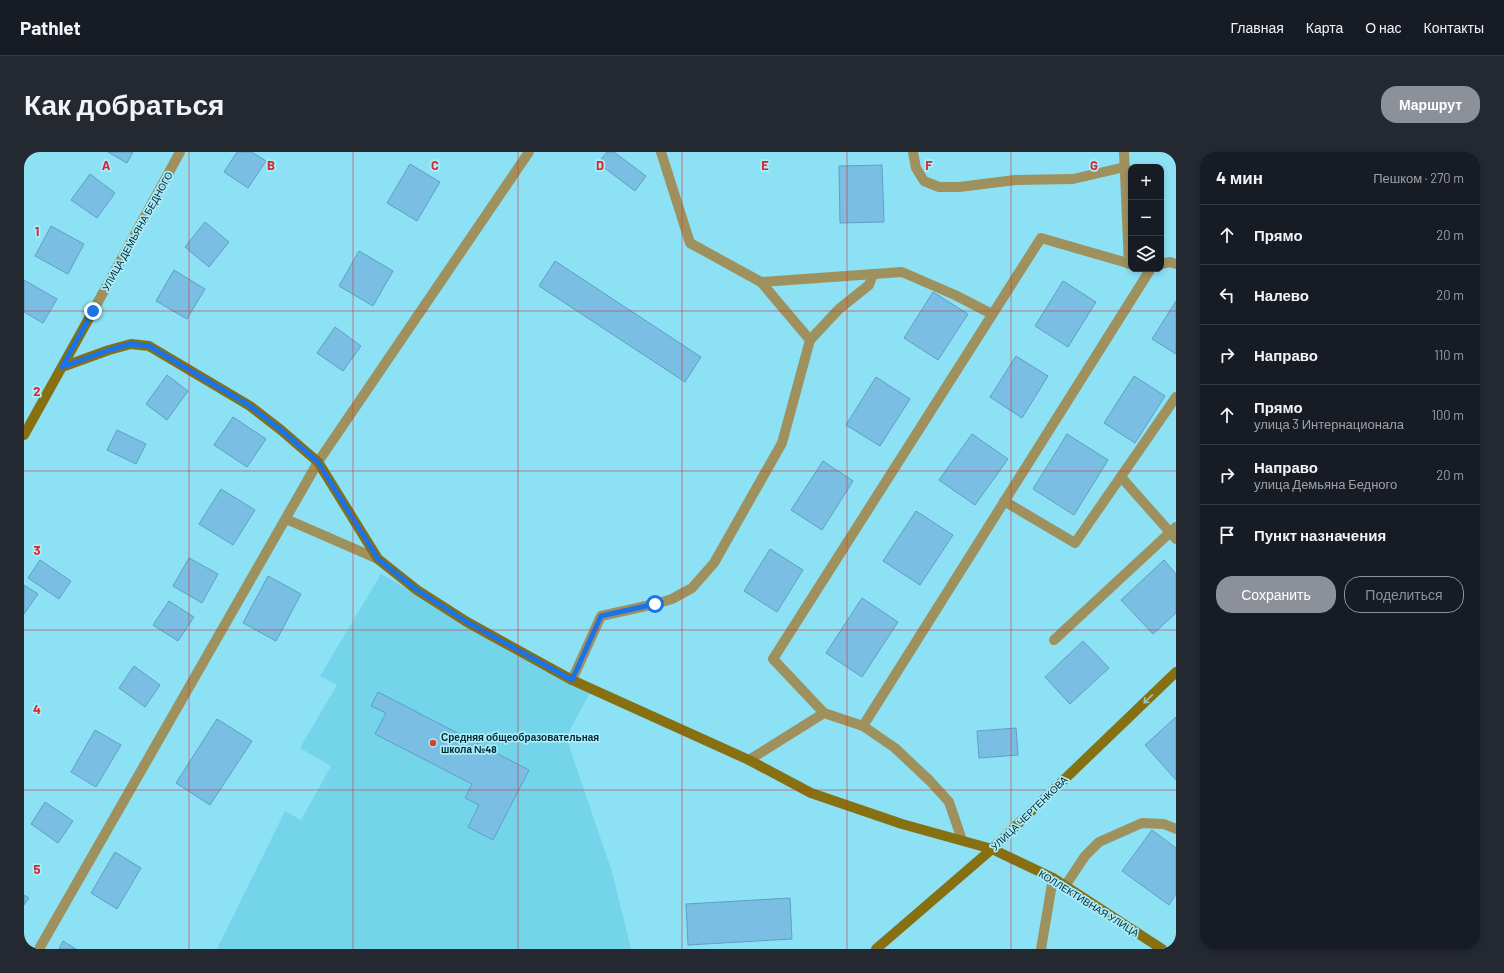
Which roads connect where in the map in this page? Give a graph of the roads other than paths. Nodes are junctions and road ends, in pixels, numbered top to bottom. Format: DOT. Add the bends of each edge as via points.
graph roads {
  1 [pos="180,152"];
  2 [pos="530,152"];
  3 [pos="661,152"];
  4 [pos="914,152"];
  5 [pos="1124,152"];
  6 [pos="1125,166"];
  7 [pos="1129,236"];
  8 [pos="1128,263"];
  9 [pos="1164,263"];
  10 [pos="1176,264"];
  11 [pos="1147,272"];
  12 [pos="873,274"];
  13 [pos="761,282"];
  14 [pos="992,314"];
  15 [pos="810,340"];
  16 [pos="62,367"];
  17 [pos="1176,397"];
  18 [pos="24,435"];
  19 [pos="318,462"];
  20 [pos="1121,477"];
  21 [pos="1004,501"];
  22 [pos="286,519"];
  23 [pos="1174,533"];
  24 [pos="378,559"];
  25 [pos="1054,640"];
  26 [pos="1176,672"];
  27 [pos="572,680"];
  28 [pos="824,713"];
  29 [pos="863,726"];
  30 [pos="749,760"];
  31 [pos="1176,829"];
  32 [pos="962,840"];
  33 [pos="992,849"];
  34 [pos="1053,878"];
  35 [pos="1065,886"];
  36 [pos="39,949"];
  37 [pos="876,949"];
  38 [pos="1041,949"];
  39 [pos="1162,949"];
  1 -- 16 [label="street, УЛИЦА ДЕМЬЯНА БЕДНОГО"];
  2 -- 19 [label="street"];
  3 -- 13 [label="street" via="690,243"];
  4 -- 6 [label="street" via="916,168 924,180 938,187 1015,180 1073,179"];
  5 -- 6 [label="street"];
  6 -- 7 [label="street"];
  8 -- 14 [label="street" via="1041,238"];
  9 -- 10 [label="street"];
  11 -- 21 [label="street"];
  12 -- 13 [label="street"];
  12 -- 14 [label="street" via="902,272"];
  12 -- 15 [label="street" via="869,285 839,309"];
  13 -- 15 [label="street"];
  14 -- 28 [label="street" via="772,659"];
  15 -- 27 [label="street" via="782,443 714,563 692,588 672,599 601,616"];
  16 -- 18 [label="street, УЛИЦА ДЕМЬЯНА БЕДНОГО"];
  16 -- 19 [label="street, КОЛЛЕКТИВНАЯ УЛИЦА" via="131,344 149,346 250,406"];
  17 -- 20 [label="street"];
  19 -- 22 [label="street"];
  19 -- 24 [label="street, КОЛЛЕКТИВНАЯ УЛИЦА"];
  20 -- 21 [label="street" via="1075,543"];
  20 -- 23 [label="street"];
  21 -- 29 [label="street"];
  22 -- 24 [label="street"];
  22 -- 36 [label="street"];
  23 -- 25 [label="street"];
  24 -- 27 [label="street, КОЛЛЕКТИВНАЯ УЛИЦА" via="417,590 467,622"];
  26 -- 33 [label="street, УЛИЦА ЧЕРТЕНКОВА, one-way"];
  27 -- 30 [label="street, КОЛЛЕКТИВНАЯ УЛИЦА"];
  28 -- 29 [label="street"];
  28 -- 30 [label="street"];
  29 -- 32 [label="street" via="895,748 949,802"];
  30 -- 32 [label="street, КОЛЛЕКТИВНАЯ УЛИЦА" via="811,793 902,824"];
  31 -- 35 [label="street" via="1164,824 1142,823 1099,842 1085,856"];
  32 -- 33 [label="street, КОЛЛЕКТИВНАЯ УЛИЦА"];
  33 -- 34 [label="street, КОЛЛЕКТИВНАЯ УЛИЦА"];
  33 -- 37 [label="street, УЛИЦА ЧЕРТЕНКОВА"];
  34 -- 35 [label="street, КОЛЛЕКТИВНАЯ УЛИЦА"];
  34 -- 38 [label="street"];
  35 -- 39 [label="street, КОЛЛЕКТИВНАЯ УЛИЦА"];
}
